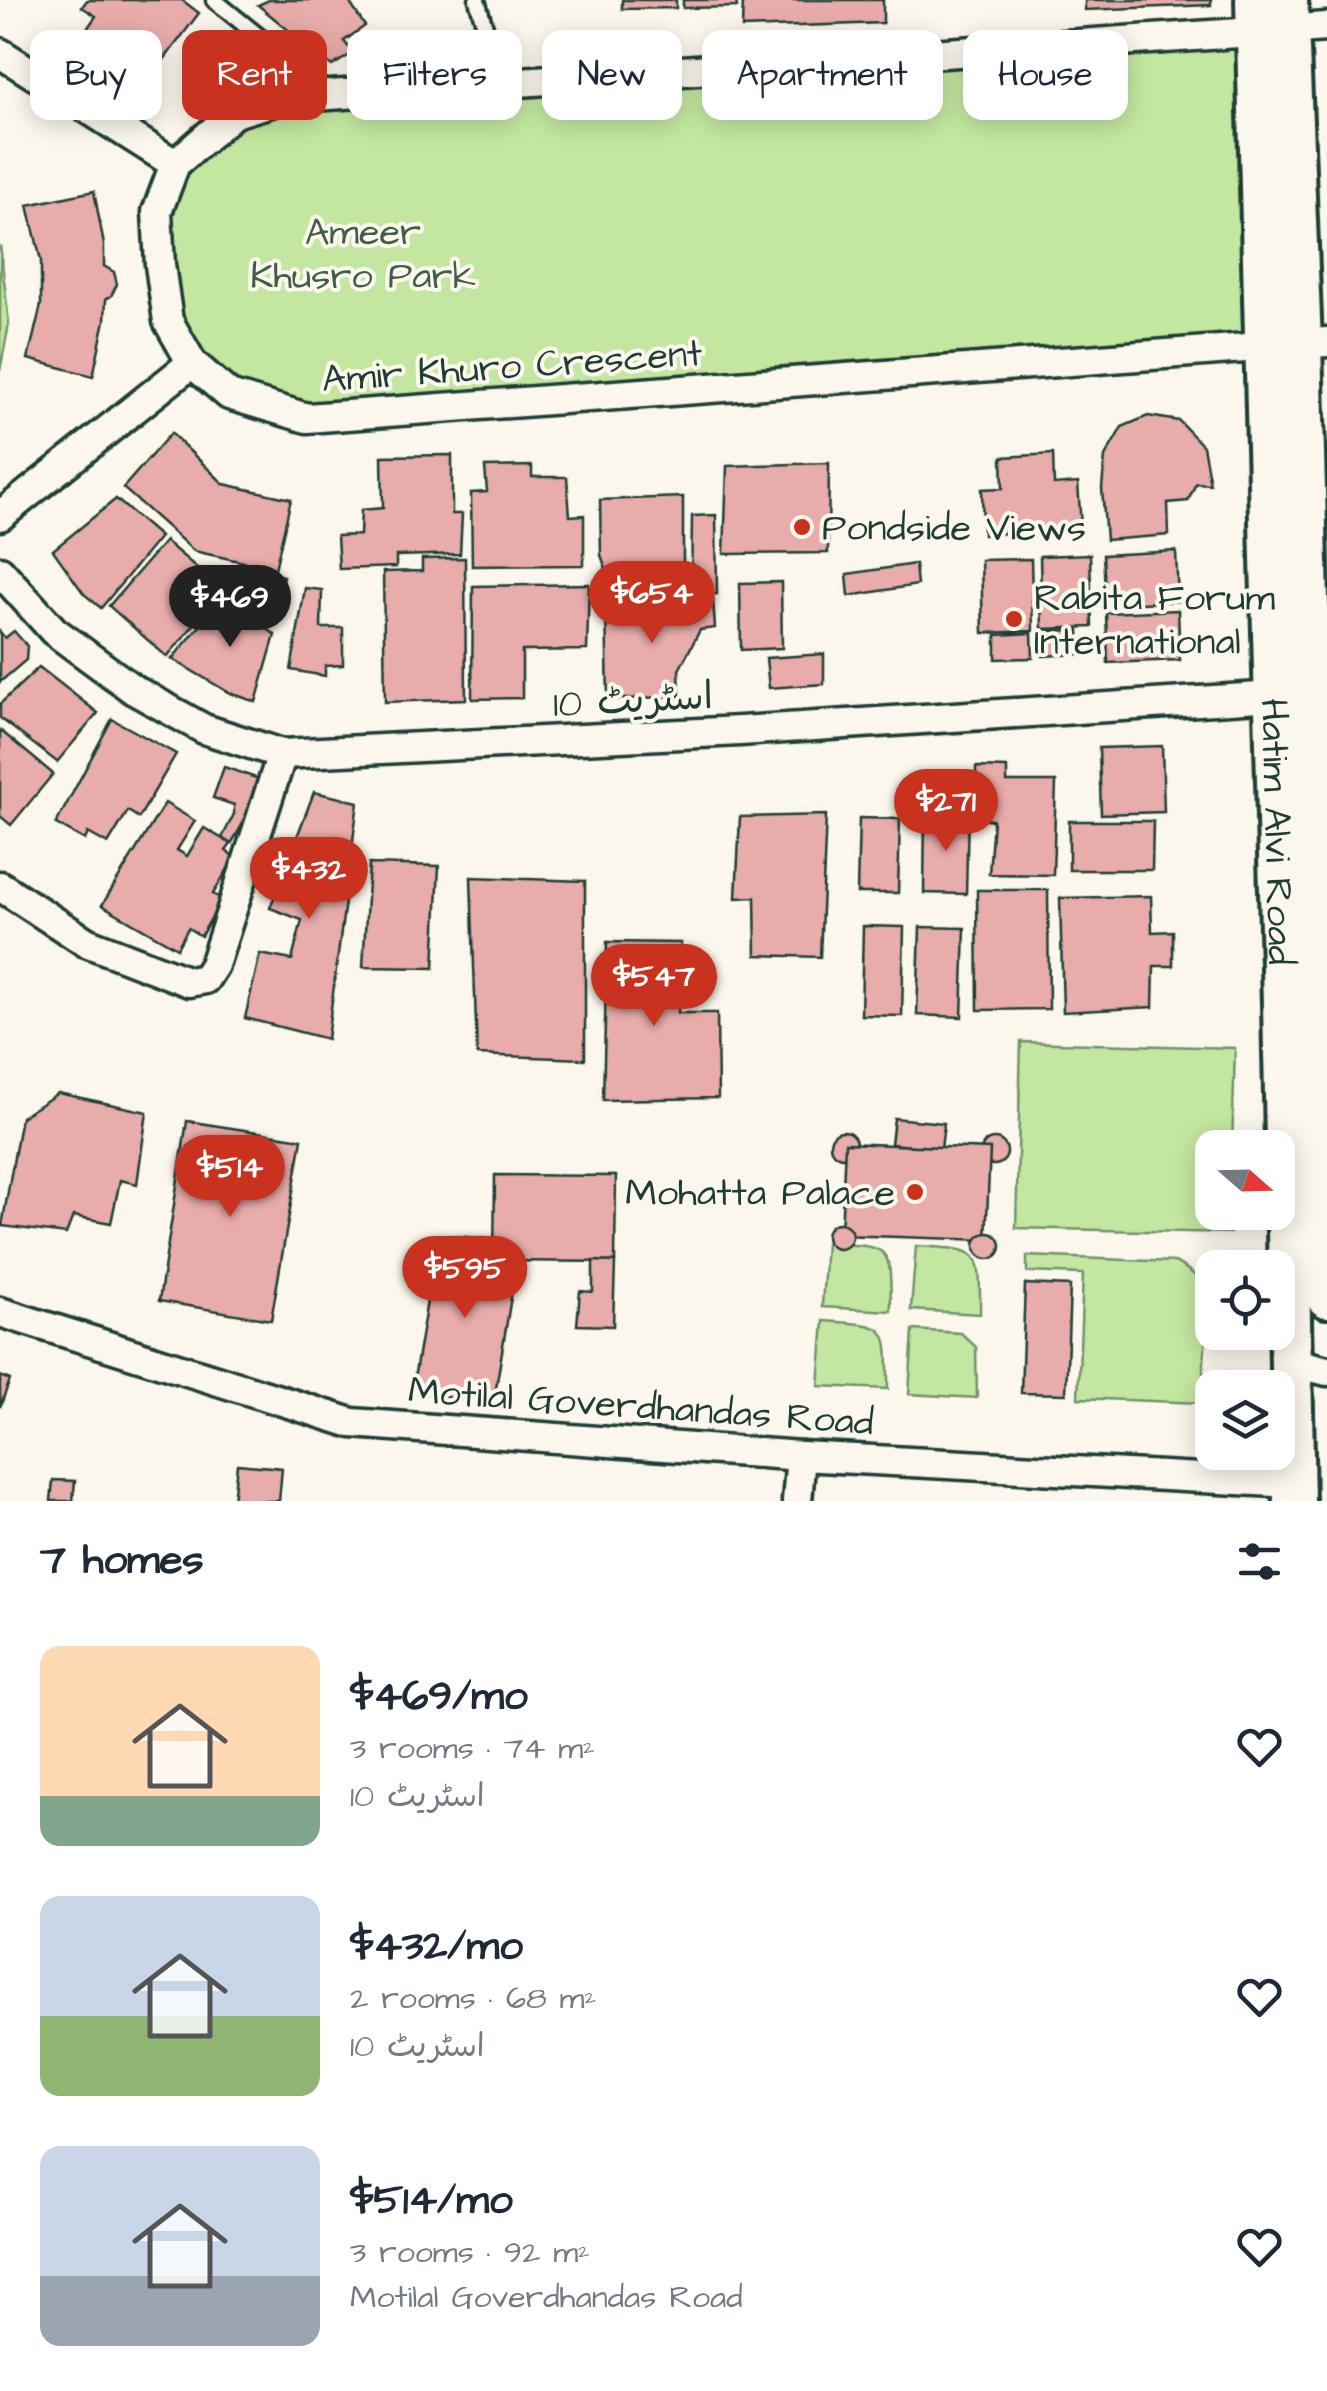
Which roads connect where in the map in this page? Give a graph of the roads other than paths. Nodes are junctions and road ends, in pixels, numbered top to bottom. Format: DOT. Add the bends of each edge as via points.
graph roads {
  1 [pos="214,0"];
  2 [pos="476,0"];
  3 [pos="1283,18"];
  4 [pos="485,30"];
  5 [pos="0,52"];
  6 [pos="522,82"];
  7 [pos="347,94"];
  8 [pos="332,95"];
  9 [pos="175,164"];
  10 [pos="1298,344"];
  11 [pos="192,363"];
  12 [pos="0,516"];
  13 [pos="0,571"];
  14 [pos="1304,687"];
  15 [pos="282,754"];
  16 [pos="0,886"];
  17 [pos="1309,1004"];
  18 [pos="1327,1297"];
  19 [pos="0,1312"];
  20 [pos="1310,1366"];
  21 [pos="801,1456"];
  22 [pos="1293,1492"];
  23 [pos="797,1501"];
  1 -- 8 [label="lane"];
  2 -- 4 [label="lane"];
  3 -- 6 [label="street, Amir Khuro Crescent"];
  3 -- 10 [label="street, Hatim Alvi Road"];
  5 -- 9 [label="street"];
  7 -- 8 [label="street, Amir Khuro Crescent"];
  8 -- 9 [label="street, Amir Khuro Crescent" via="284,98 234,113"];
  9 -- 11 [label="street, Amir Khuro Crescent" via="157,212 160,265 168,321"];
  10 -- 11 [label="street, Amir Khuro Crescent" via="307,418 229,396"];
  10 -- 14 [label="street, Hatim Alvi Road"];
  11 -- 12 [label="street"];
  13 -- 15 [label="street, اسٹریٹ 10" via="54,631 134,690 204,729"];
  14 -- 15 [label="street, اسٹریٹ 10" via="740,731"];
  14 -- 17 [label="street, Hatim Alvi Road"];
  15 -- 16 [label="street" via="204,979 189,982 86,942"];
  17 -- 18 [label="street, Hatim Alvi Road"];
  17 -- 20 [label="street, Hatim Alvi Road"];
  19 -- 21 [label="street, Motilal Goverdhandas Road" via="352,1422"];
  20 -- 22 [label="street, Hatim Alvi Road"];
  21 -- 22 [label="street, Motilal Goverdhandas Road"];
  21 -- 23 [label="street"];
}
